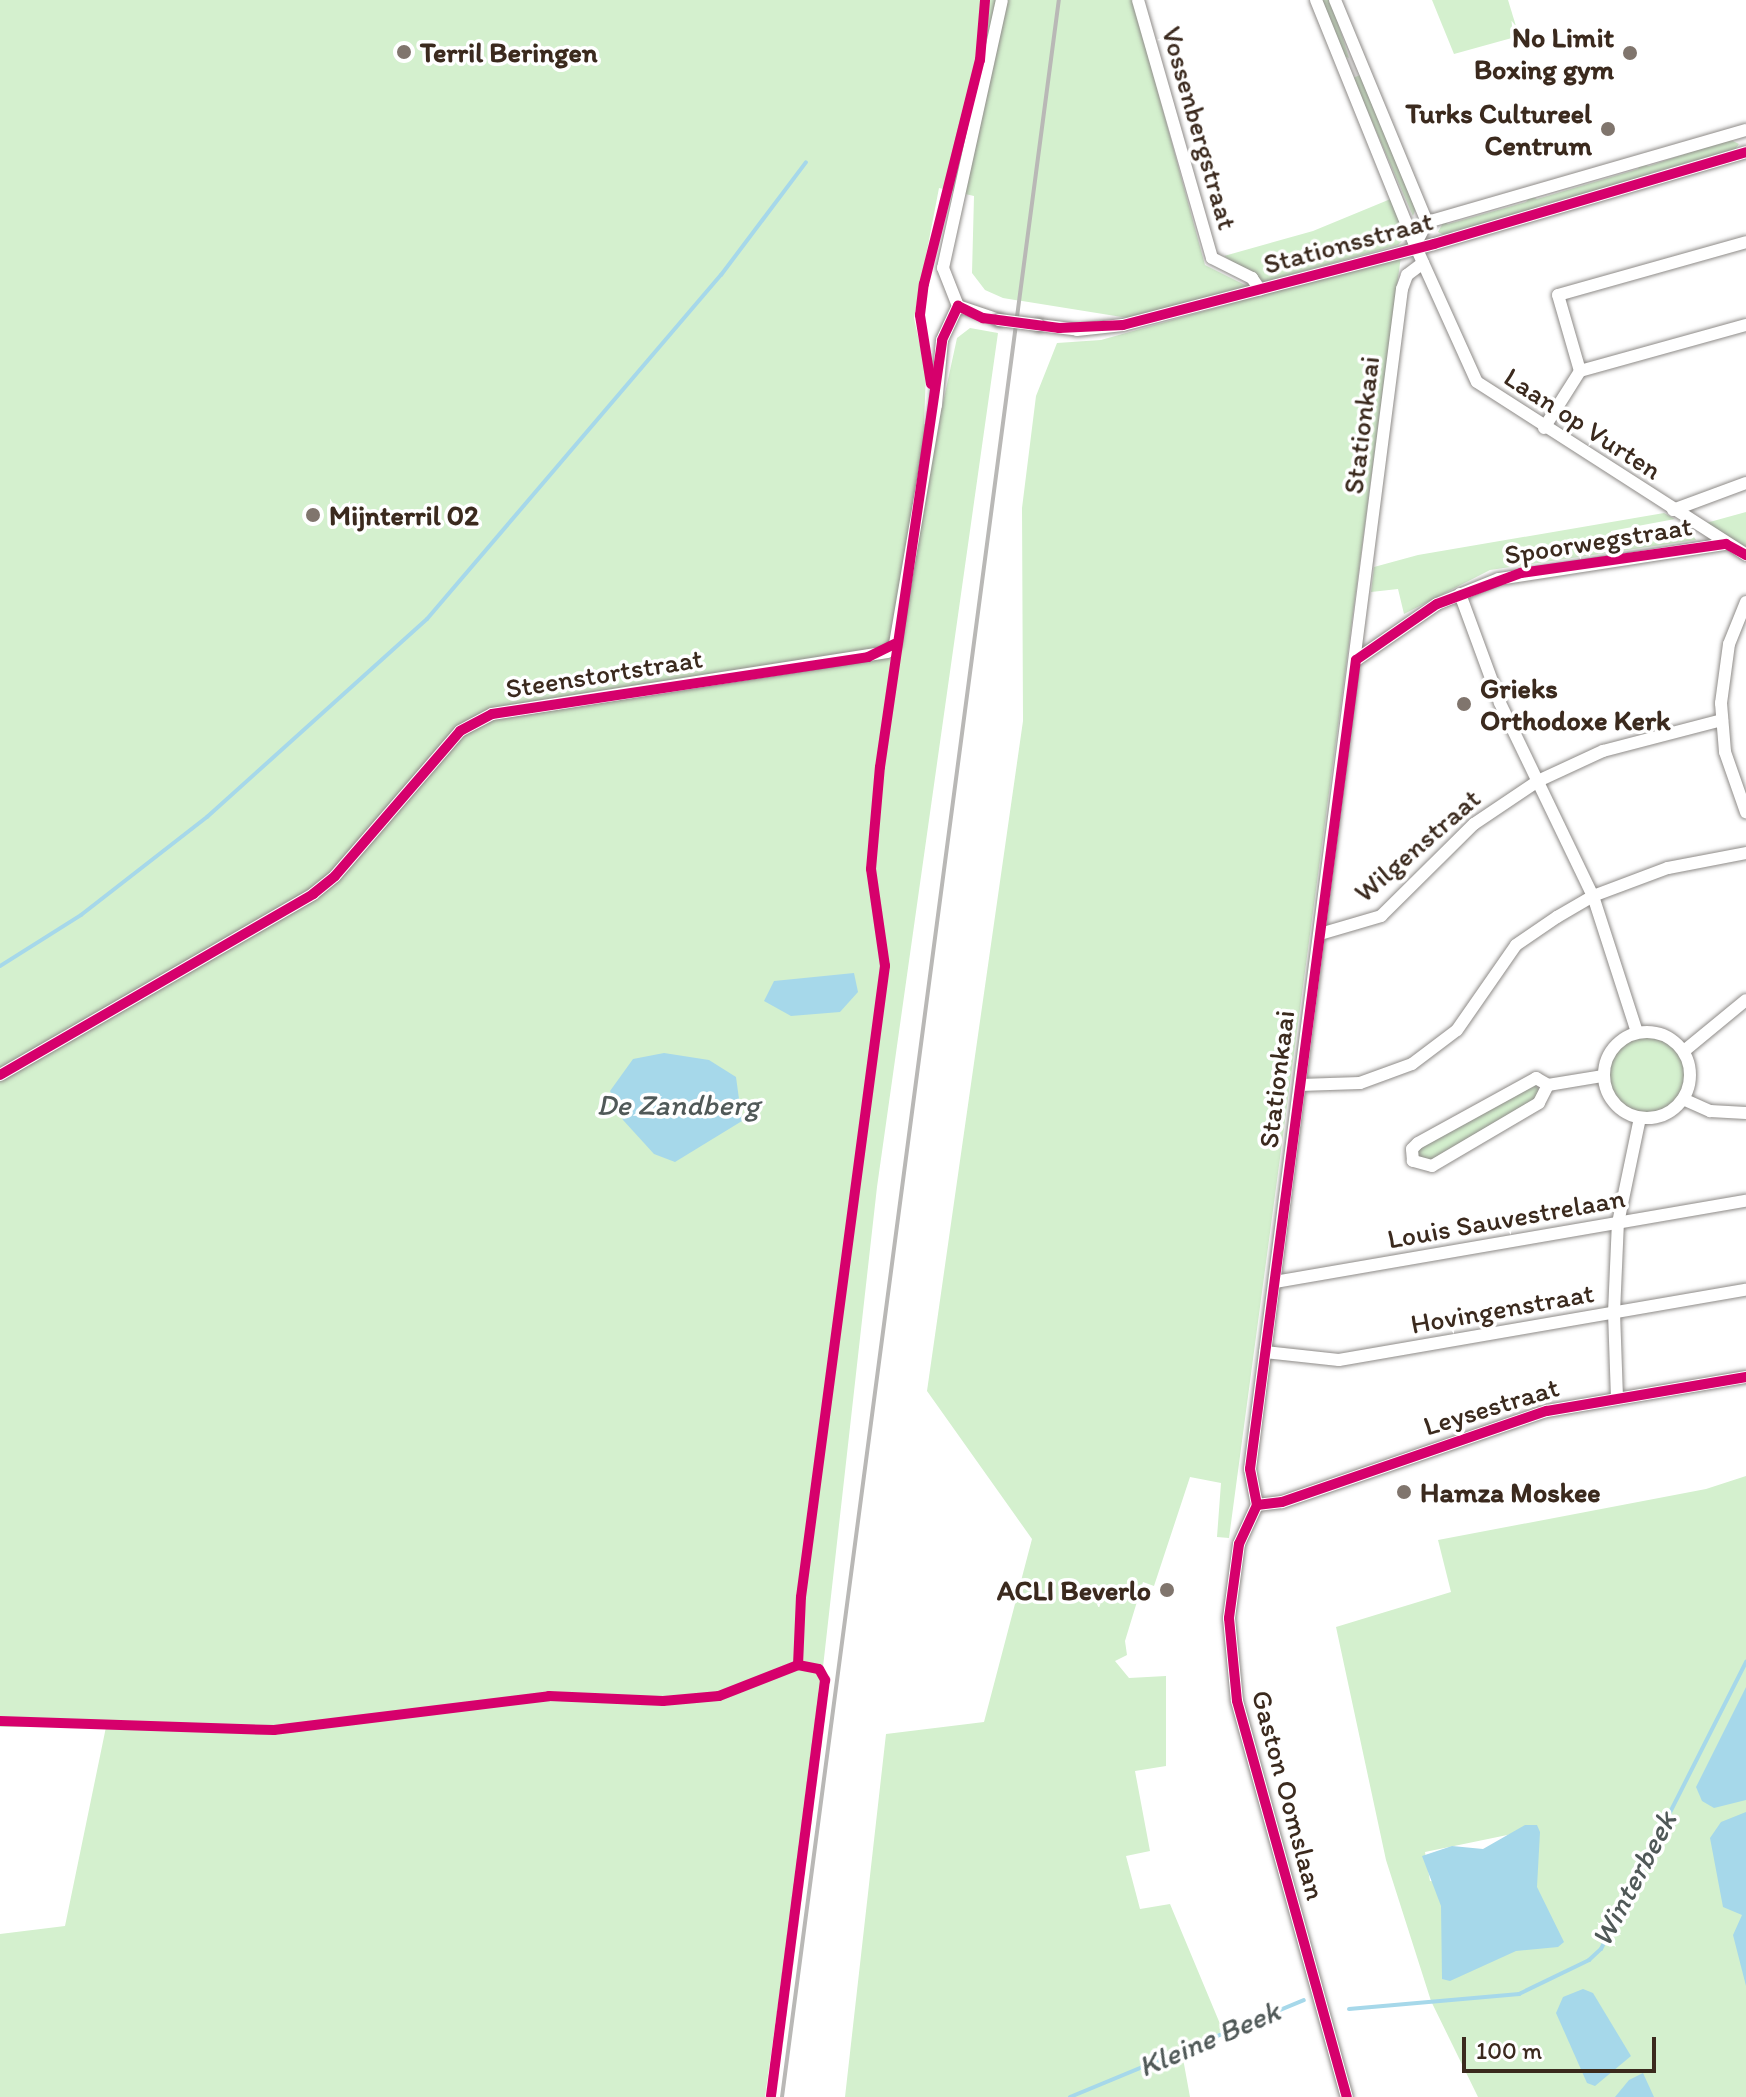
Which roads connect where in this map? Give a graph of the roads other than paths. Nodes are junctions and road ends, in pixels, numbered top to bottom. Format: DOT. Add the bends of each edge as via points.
graph roads {
  1 [pos="1002,0"];
  2 [pos="1138,0"];
  3 [pos="1316,0"];
  4 [pos="1335,0"];
  5 [pos="1361,64"];
  6 [pos="1345,71"];
  7 [pos="1746,131"];
  8 [pos="1746,152"];
  9 [pos="1427,222"];
  10 [pos="1746,242"];
  11 [pos="1415,245"];
  12 [pos="1423,263"];
  13 [pos="1260,290"];
  14 [pos="958,306"];
  15 [pos="1746,325"];
  16 [pos="1580,371"];
  17 [pos="1544,428"];
  18 [pos="1746,483"];
  19 [pos="1673,510"];
  20 [pos="1726,544"];
  21 [pos="1746,555"];
  22 [pos="1460,594"];
  23 [pos="1746,602"];
  24 [pos="1356,660"];
  25 [pos="1722,720"];
  26 [pos="1538,781"];
  27 [pos="1746,812"];
  28 [pos="1746,853"];
  29 [pos="1593,896"];
  30 [pos="1320,934"];
  31 [pos="1746,1000"];
  32 [pos="1637,1032"];
  33 [pos="1684,1051"];
  34 [pos="0,1075"];
  35 [pos="1603,1076"];
  36 [pos="1300,1085"];
  37 [pos="1548,1085"];
  38 [pos="1683,1099"];
  39 [pos="1746,1113"];
  40 [pos="1640,1118"];
  41 [pos="1746,1201"];
  42 [pos="1618,1223"];
  43 [pos="1275,1282"];
  44 [pos="1746,1290"];
  45 [pos="1614,1313"];
  46 [pos="1265,1352"];
  47 [pos="1746,1377"];
  48 [pos="1617,1398"];
  49 [pos="1257,1505"];
  50 [pos="1347,2097"];
  1 -- 14 [label="street" via="945,257 945,280"];
  2 -- 13 [label="street, Vossenbergstraat" via="1212,258 1252,278"];
  3 -- 6 [label="street, Laan op Vurten"];
  4 -- 5 [label="street"];
  5 -- 6 [label="street"];
  5 -- 9 [label="street"];
  6 -- 11 [label="street, Laan op Vurten"];
  7 -- 9 [label="street, Stationsstraat"];
  8 -- 11 [label="street, Stationsstraat" via="1434,244"];
  9 -- 11 [label="street, Stationsstraat"];
  10 -- 16 [label="street" via="1558,295"];
  11 -- 12 [label="street, Laan op Vurten"];
  11 -- 13 [label="street, Stationsstraat"];
  12 -- 17 [label="street, Laan op Vurten" via="1477,382"];
  12 -- 24 [label="street, Stationkaai" via="1407,275 1402,289"];
  13 -- 14 [label="street, Stationsstraat, bridge" via="1123,325 1077,330 999,320"];
  14 -- 34 [label="street, Steenstortstraat" via="942,340 936,405 895,644 887,652 492,714 460,731 335,876 313,894"];
  15 -- 16 [label="street"];
  16 -- 17 [label="street"];
  17 -- 19 [label="street, Laan op Vurten"];
  18 -- 19 [label="street, Spoorwegstraat"];
  19 -- 20 [label="street, Laan op Vurten"];
  20 -- 21 [label="street, Laan op Vurten"];
  20 -- 22 [label="street, Spoorwegstraat" via="1521,573"];
  22 -- 24 [label="street, Spoorwegstraat"];
  22 -- 26 [label="street" via="1490,680"];
  23 -- 25 [label="street" via="1724,663"];
  24 -- 30 [label="street, Stationkaai"];
  25 -- 26 [label="street, Wilgenstraat" via="1603,751"];
  25 -- 27 [label="street" via="1725,752"];
  26 -- 29 [label="street"];
  26 -- 30 [label="street, Wilgenstraat" via="1474,824 1381,916"];
  28 -- 29 [label="street" via="1668,868"];
  29 -- 32 [label="street"];
  29 -- 36 [label="street" via="1516,945 1457,1030 1412,1064 1360,1083"];
  30 -- 36 [label="street, Stationkaai"];
  31 -- 33 [label="street"];
  32 -- 33 [label="street" via="1658,1033"];
  32 -- 35 [label="street" via="1612,1048"];
  33 -- 38 [label="street" via="1690,1070"];
  35 -- 37 [label="street"];
  35 -- 40 [label="street" via="1614,1103"];
  36 -- 43 [label="street, Stationkaai"];
  37 -- 37 [label="street" via="1536,1078 1525,1080 1418,1143 1412,1149 1413,1161 1432,1166 1539,1103"];
  38 -- 39 [label="street" via="1710,1111"];
  38 -- 40 [label="street" via="1669,1112"];
  40 -- 42 [label="street"];
  41 -- 42 [label="street, Louis Sauvestrelaan"];
  42 -- 43 [label="street, Louis Sauvestrelaan"];
  42 -- 45 [label="street"];
  43 -- 46 [label="street, Stationkaai"];
  44 -- 45 [label="street, Hovingenstraat"];
  45 -- 46 [label="street, Hovingenstraat" via="1339,1360"];
  45 -- 48 [label="street"];
  46 -- 49 [label="street, Stationkaai" via="1250,1469"];
  47 -- 48 [label="street, Leysestraat"];
  48 -- 49 [label="street, Leysestraat" via="1505,1422 1282,1502"];
  49 -- 50 [label="street, Gaston Oomslaan" via="1239,1544 1229,1618 1237,1701"];
}
